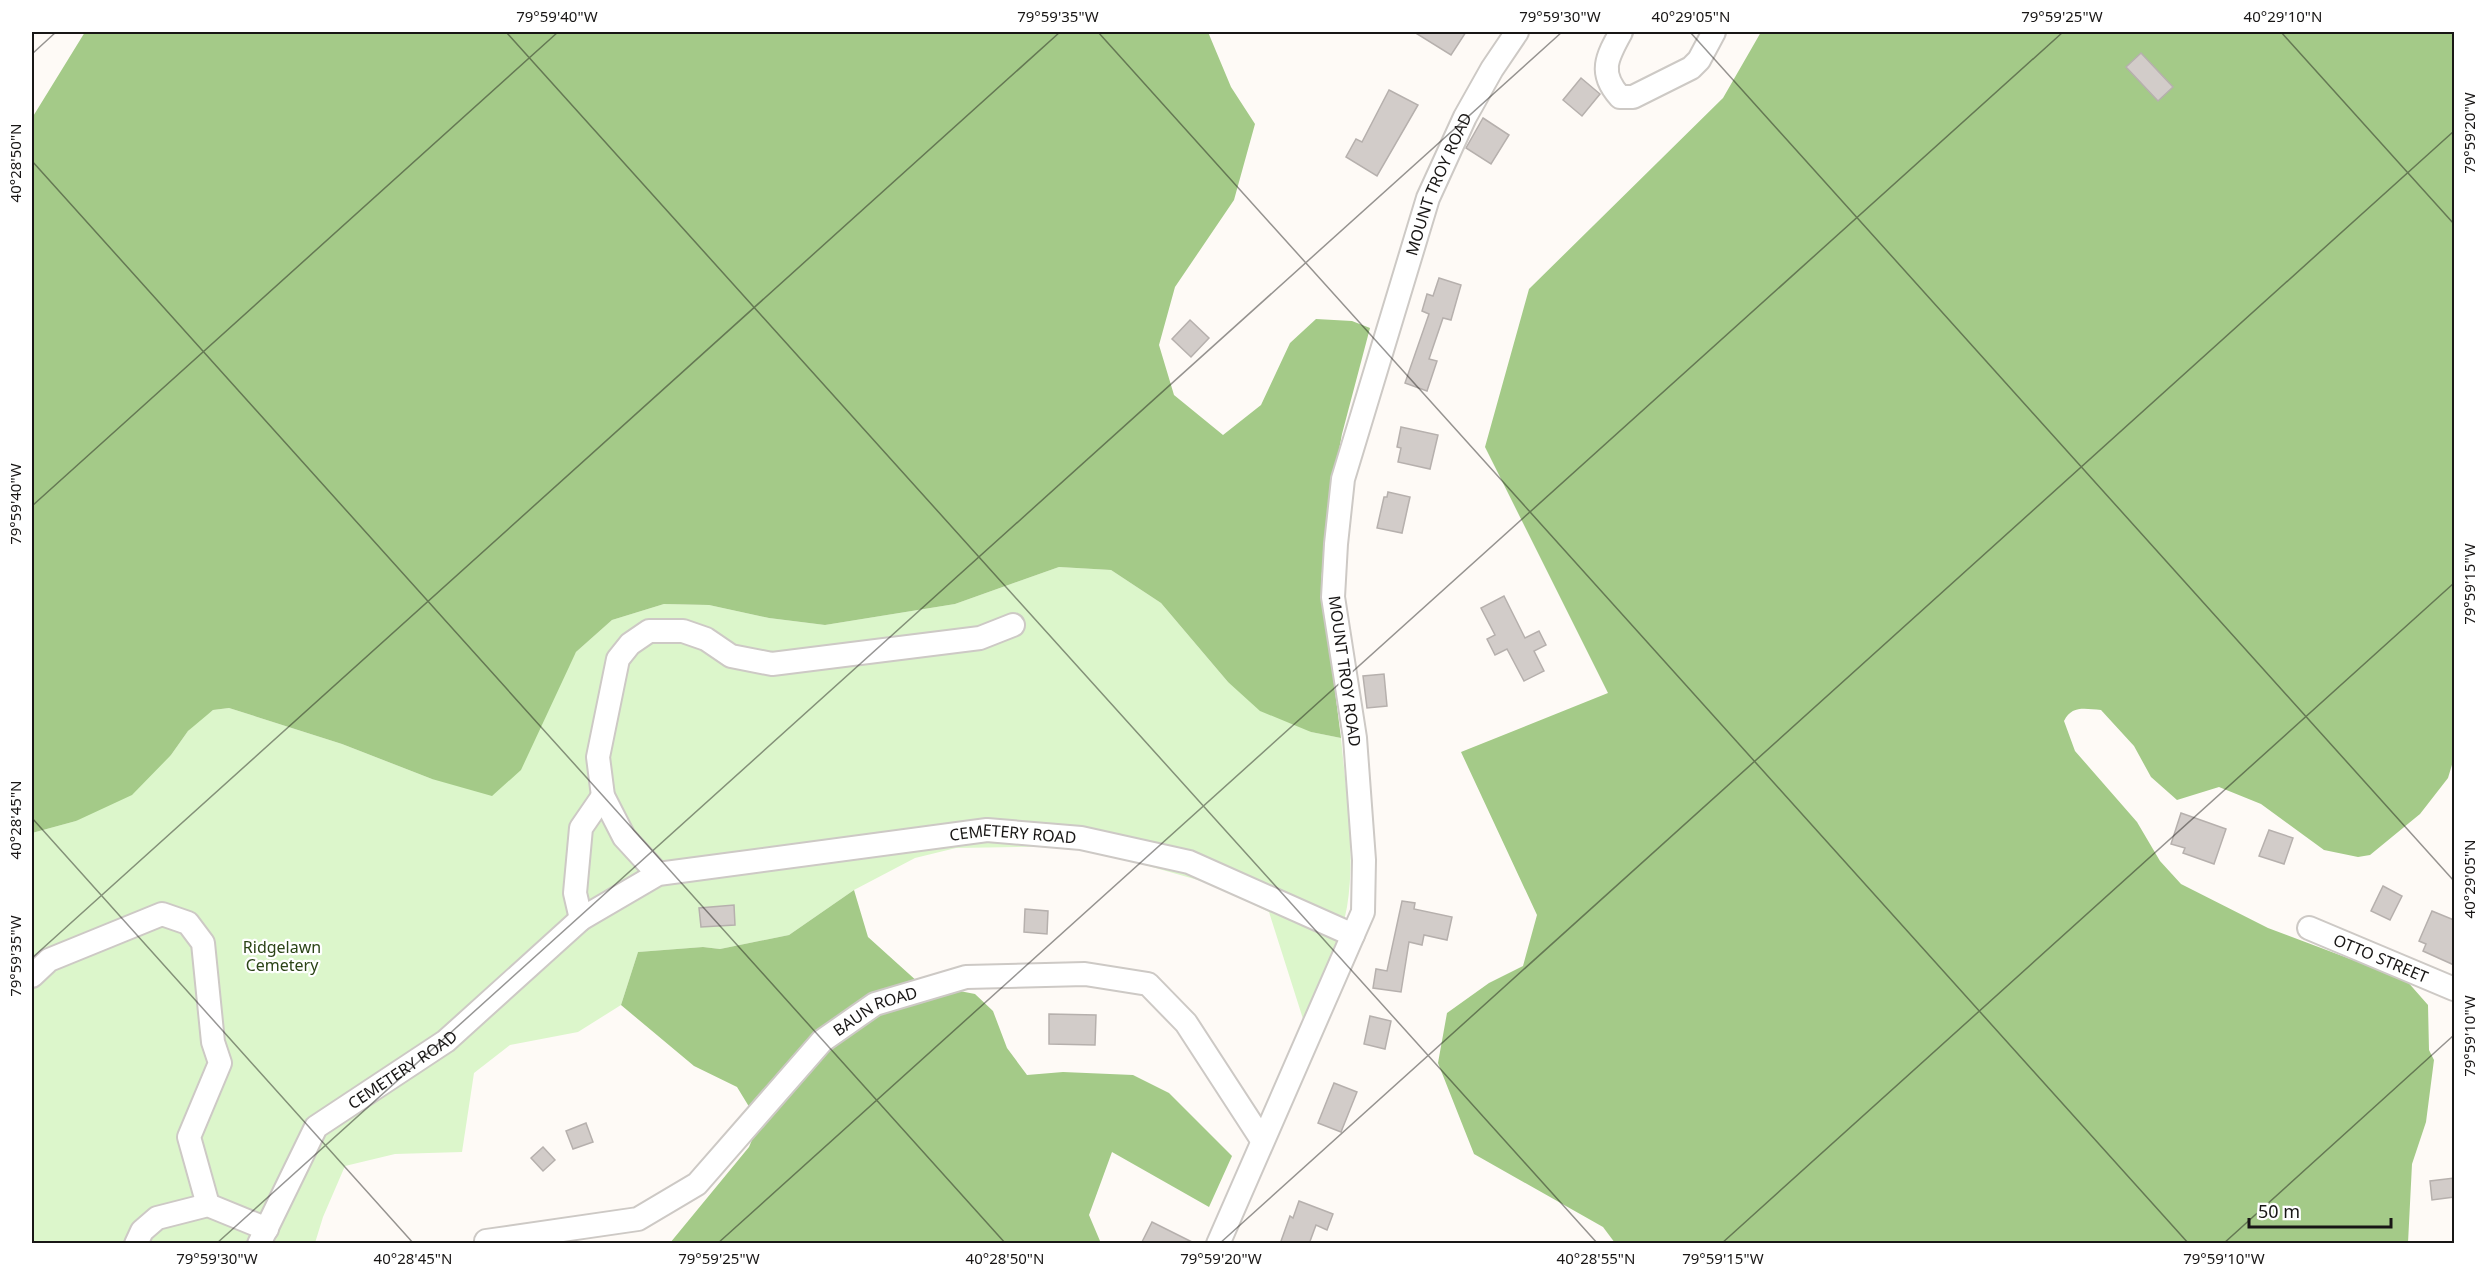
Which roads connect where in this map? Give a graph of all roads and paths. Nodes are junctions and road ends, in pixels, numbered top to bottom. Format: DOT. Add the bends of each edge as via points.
graph roads {
  1 [pos="1517,32"];
  2 [pos="1621,32"];
  3 [pos="1714,32"];
  4 [pos="1013,626"];
  5 [pos="603,796"];
  6 [pos="658,874"];
  7 [pos="581,919"];
  8 [pos="2309,927"];
  9 [pos="1353,935"];
  10 [pos="32,976"];
  11 [pos="2454,989"];
  12 [pos="1262,1140"];
  13 [pos="208,1205"];
  14 [pos="263,1236"];
  15 [pos="486,1241"];
  16 [pos="136,1244"];
  17 [pos="1218,1244"];
  1 -- 9 [label="street, MOUNT TROY ROAD" via="1466,117 1428,198 1343,479 1333,597 1355,738 1365,860 1363,912"];
  2 -- 3 [label="street" via="1605,70 1609,86 1620,97 1634,97 1691,68 1700,60"];
  4 -- 5 [label="street" via="980,638 772,664 731,656 706,639 682,631 649,630 618,659 598,757"];
  5 -- 6 [label="street" via="624,837"];
  5 -- 7 [label="street" via="581,828 575,893"];
  6 -- 7 [label="street, CEMETERY ROAD"];
  6 -- 9 [label="street, CEMETERY ROAD" via="987,830 1080,838 1189,862"];
  7 -- 14 [label="street, CEMETERY ROAD" via="446,1041 316,1127"];
  8 -- 11 [label="street, OTTO STREET"];
  9 -- 12 [label="street, MOUNT TROY ROAD"];
  10 -- 13 [label="street" via="49,960 162,914 188,923 203,943 213,1042 220,1063 189,1137"];
  12 -- 15 [label="street, BAUN ROAD" via="1186,1023 1148,984 1085,974 966,977 875,1004 822,1041 697,1184 638,1219"];
  12 -- 17 [label="street, MOUNT TROY ROAD"];
  13 -- 14 [label="street"];
  13 -- 16 [label="street" via="157,1218 142,1231"];
}
